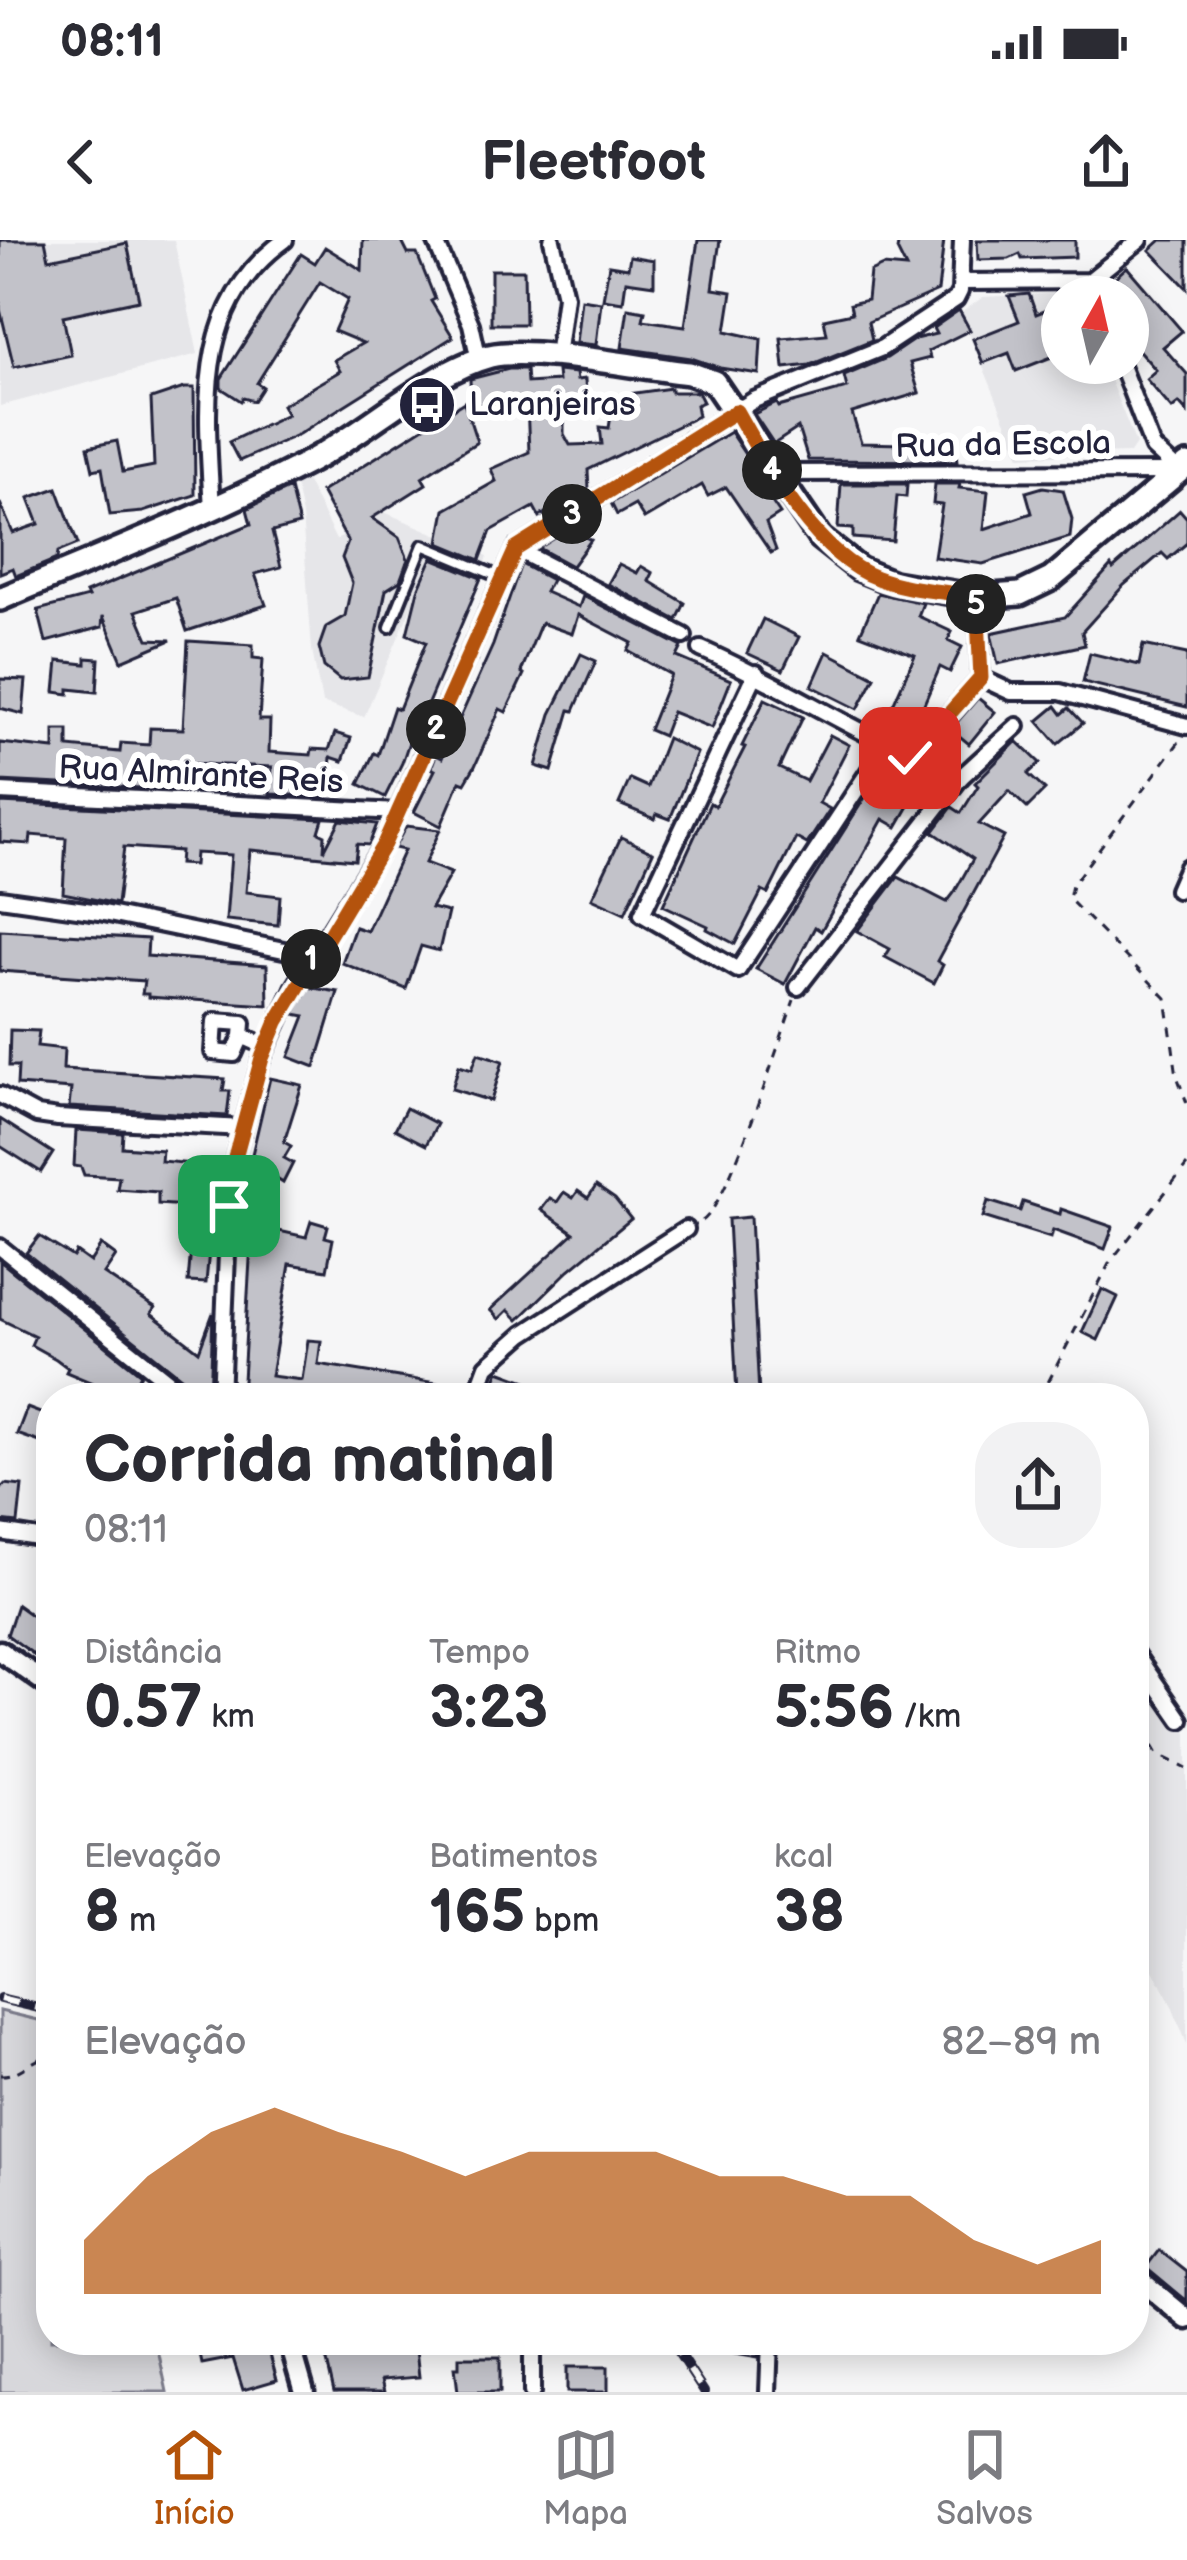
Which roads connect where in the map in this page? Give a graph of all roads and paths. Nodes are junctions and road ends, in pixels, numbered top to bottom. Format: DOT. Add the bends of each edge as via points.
graph roads {
  1 [pos="285,240"];
  2 [pos="435,240"];
  3 [pos="552,240"];
  4 [pos="962,240"];
  5 [pos="1140,240"];
  6 [pos="1095,276"];
  7 [pos="1041,281"];
  8 [pos="961,282"];
  9 [pos="557,358"];
  10 [pos="479,360"];
  11 [pos="1128,384"];
  12 [pos="736,411"];
  13 [pos="1184,470"];
  14 [pos="774,473"];
  15 [pos="212,510"];
  16 [pos="516,549"];
  17 [pos="503,579"];
  18 [pos="977,597"];
  19 [pos="0,598"];
  20 [pos="390,627"];
  21 [pos="684,636"];
  22 [pos="701,649"];
  23 [pos="756,673"];
  24 [pos="981,678"];
  25 [pos="1017,726"];
  26 [pos="1187,728"];
  27 [pos="888,742"];
  28 [pos="910,758"];
  29 [pos="961,777"];
  30 [pos="0,792"];
  31 [pos="398,812"];
  32 [pos="1187,867"];
  33 [pos="1177,890"];
  34 [pos="0,898"];
  35 [pos="313,956"];
  36 [pos="798,987"];
  37 [pos="242,1036"];
  38 [pos="267,1047"];
  39 [pos="0,1095"];
  40 [pos="1187,1103"];
  41 [pos="243,1128"];
  42 [pos="1187,1165"];
  43 [pos="686,1229"];
  44 [pos="0,1247"];
  45 [pos="170,1383"];
  46 [pos="222,1383"];
  47 [pos="481,1383"];
  48 [pos="1048,1383"];
  49 [pos="0,1532"];
  50 [pos="36,1538"];
  51 [pos="0,1651"];
  52 [pos="1149,1674"];
  53 [pos="36,1676"];
  54 [pos="1181,1720"];
  55 [pos="1149,1740"];
  56 [pos="1187,1769"];
  57 [pos="36,2061"];
  58 [pos="0,2075"];
  59 [pos="1149,2287"];
  60 [pos="1187,2319"];
  61 [pos="293,2355"];
  62 [pos="532,2355"];
  63 [pos="769,2355"];
  64 [pos="304,2392"];
  65 [pos="532,2392"];
  66 [pos="768,2392"];
  1 -- 15 [label="street" via="262,256 215,336 207,398"];
  2 -- 10 [label="street"];
  3 -- 9 [label="street" via="565,296"];
  4 -- 8 [label="street"];
  5 -- 6 [label="street"];
  7 -- 8 [label="street"];
  8 -- 12 [label="street" via="956,299 910,332"];
  9 -- 10 [label="main road"];
  9 -- 12 [label="main road" via="689,373 714,382"];
  10 -- 15 [label="main road"];
  11 -- 13 [label="street, Rua da Escola" via="1153,448"];
  12 -- 14 [label="main road"];
  12 -- 16 [label="street"];
  13 -- 14 [label="street, Rua da Escola"];
  13 -- 18 [label="main road" via="1051,579 1020,594"];
  14 -- 18 [label="main road" via="820,538 860,569"];
  15 -- 19 [label="main road"];
  16 -- 17 [label="street"];
  16 -- 21 [label="street"];
  17 -- 20 [label="lane" via="423,545"];
  17 -- 31 [label="street"];
  18 -- 24 [label="street"];
  22 -- 23 [label="street"];
  23 -- 27 [label="street"];
  23 -- 27 [label="street" via="641,914 738,970"];
  24 -- 26 [label="street" via="1011,692 1060,692"];
  24 -- 28 [label="street"];
  25 -- 29 [label="street"];
  26 -- 40 [label="path" via="1069,899 1166,998"];
  27 -- 28 [label="street"];
  28 -- 29 [label="street"];
  29 -- 36 [label="street"];
  30 -- 31 [label="street, Rua Almirante Reis"];
  31 -- 35 [label="street"];
  32 -- 33 [label="street"];
  34 -- 35 [label="street"];
  35 -- 38 [label="street"];
  36 -- 43 [label="path" via="712,1215"];
  37 -- 38 [label="street"];
  38 -- 41 [label="street"];
  39 -- 41 [label="street" via="58,1118"];
  41 -- 46 [label="street" via="229,1206"];
  42 -- 48 [label="path" via="1110,1262"];
  43 -- 47 [label="street" via="523,1334 487,1366"];
  44 -- 45 [label="street"];
  49 -- 50 [label="street"];
  51 -- 53 [label="street"];
  52 -- 54 [label="street"];
  55 -- 56 [label="path" via="1157,1754"];
  57 -- 58 [label="path"];
  59 -- 60 [label="street"];
  61 -- 64 [label="street"];
  62 -- 65 [label="street"];
  63 -- 66 [label="street"];
}
